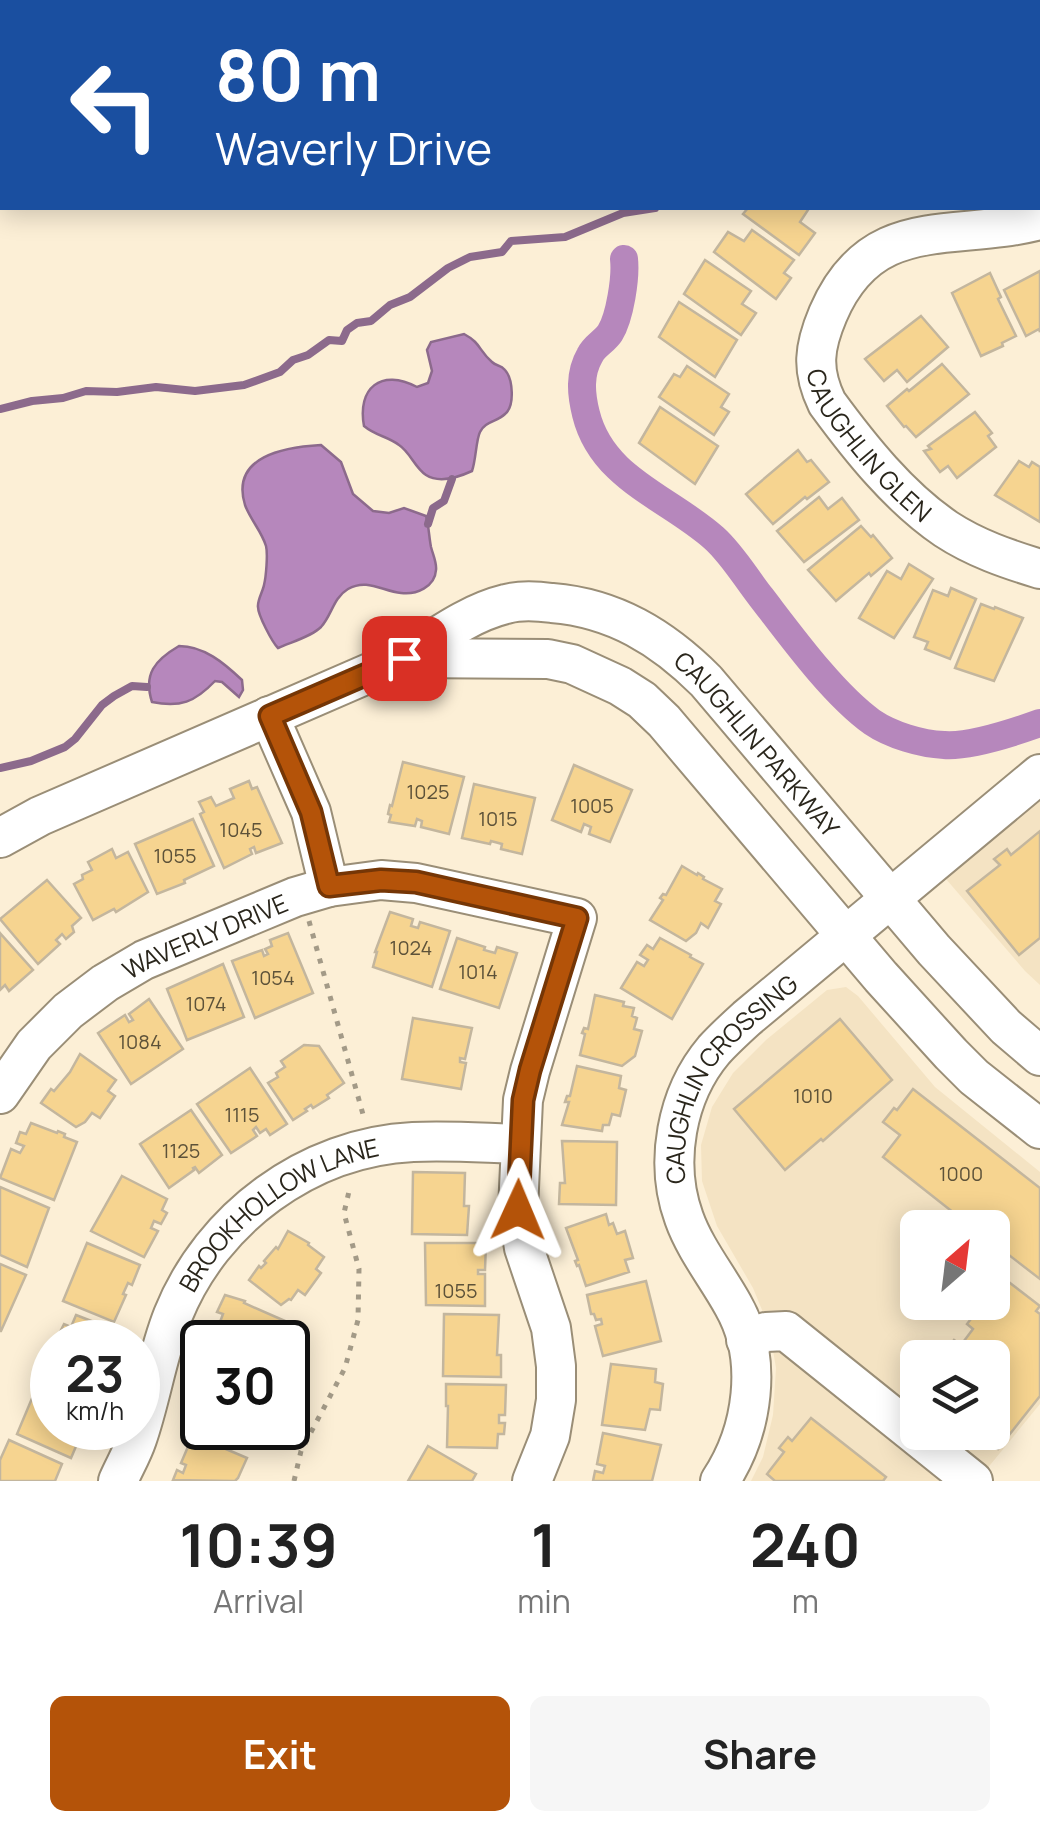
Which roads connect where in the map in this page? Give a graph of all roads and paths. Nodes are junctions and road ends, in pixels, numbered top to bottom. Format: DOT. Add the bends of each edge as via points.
graph roads {
  1 [pos="1040,220"];
  2 [pos="1040,569"];
  3 [pos="404,658"];
  4 [pos="270,716"];
  5 [pos="1040,774"];
  6 [pos="0,838"];
  7 [pos="329,886"];
  8 [pos="889,899"];
  9 [pos="846,935"];
  10 [pos="1040,1056"];
  11 [pos="0,1094"];
  12 [pos="1040,1130"];
  13 [pos="520,1144"];
  14 [pos="746,1340"];
  15 [pos="118,1481"];
  16 [pos="532,1481"];
  17 [pos="720,1481"];
  18 [pos="973,1481"];
  1 -- 2 [label="street, CAUGHLIN GLEN" via="918,236 864,261 822,330 816,368 827,403 908,498 968,541"];
  3 -- 4 [label="street, CAUGHLIN PARKWAY"];
  3 -- 8 [label="street, CAUGHLIN PARKWAY" via="508,603 572,604 635,625 706,680"];
  3 -- 9 [label="street, CAUGHLIN PARKWAY" via="548,659 620,686 664,721"];
  4 -- 6 [label="street, CAUGHLIN PARKWAY"];
  4 -- 7 [label="street" via="311,812"];
  5 -- 8 [label="street, CAUGHLIN CROSSING"];
  7 -- 11 [label="street, WAVERLY DRIVE" via="144,960 105,983 34,1045"];
  7 -- 13 [label="street, WAVERLY DRIVE" via="416,882 577,918 530,1070"];
  8 -- 9 [label="street, CAUGHLIN CROSSING"];
  8 -- 10 [label="street, CAUGHLIN PARKWAY"];
  9 -- 12 [label="street, CAUGHLIN PARKWAY" via="950,1054"];
  9 -- 14 [label="street, CAUGHLIN CROSSING" via="712,1053 680,1116 675,1169 684,1219"];
  13 -- 15 [label="street, BROOKHOLLOW LANE" via="372,1147 305,1171 255,1202 224,1232 183,1292"];
  13 -- 16 [label="street" via="524,1248 551,1328 556,1366 550,1436"];
  14 -- 17 [label="street, CAUGHLIN CROSSING" via="746,1428"];
  14 -- 18 [label="street" via="786,1331"];
}
